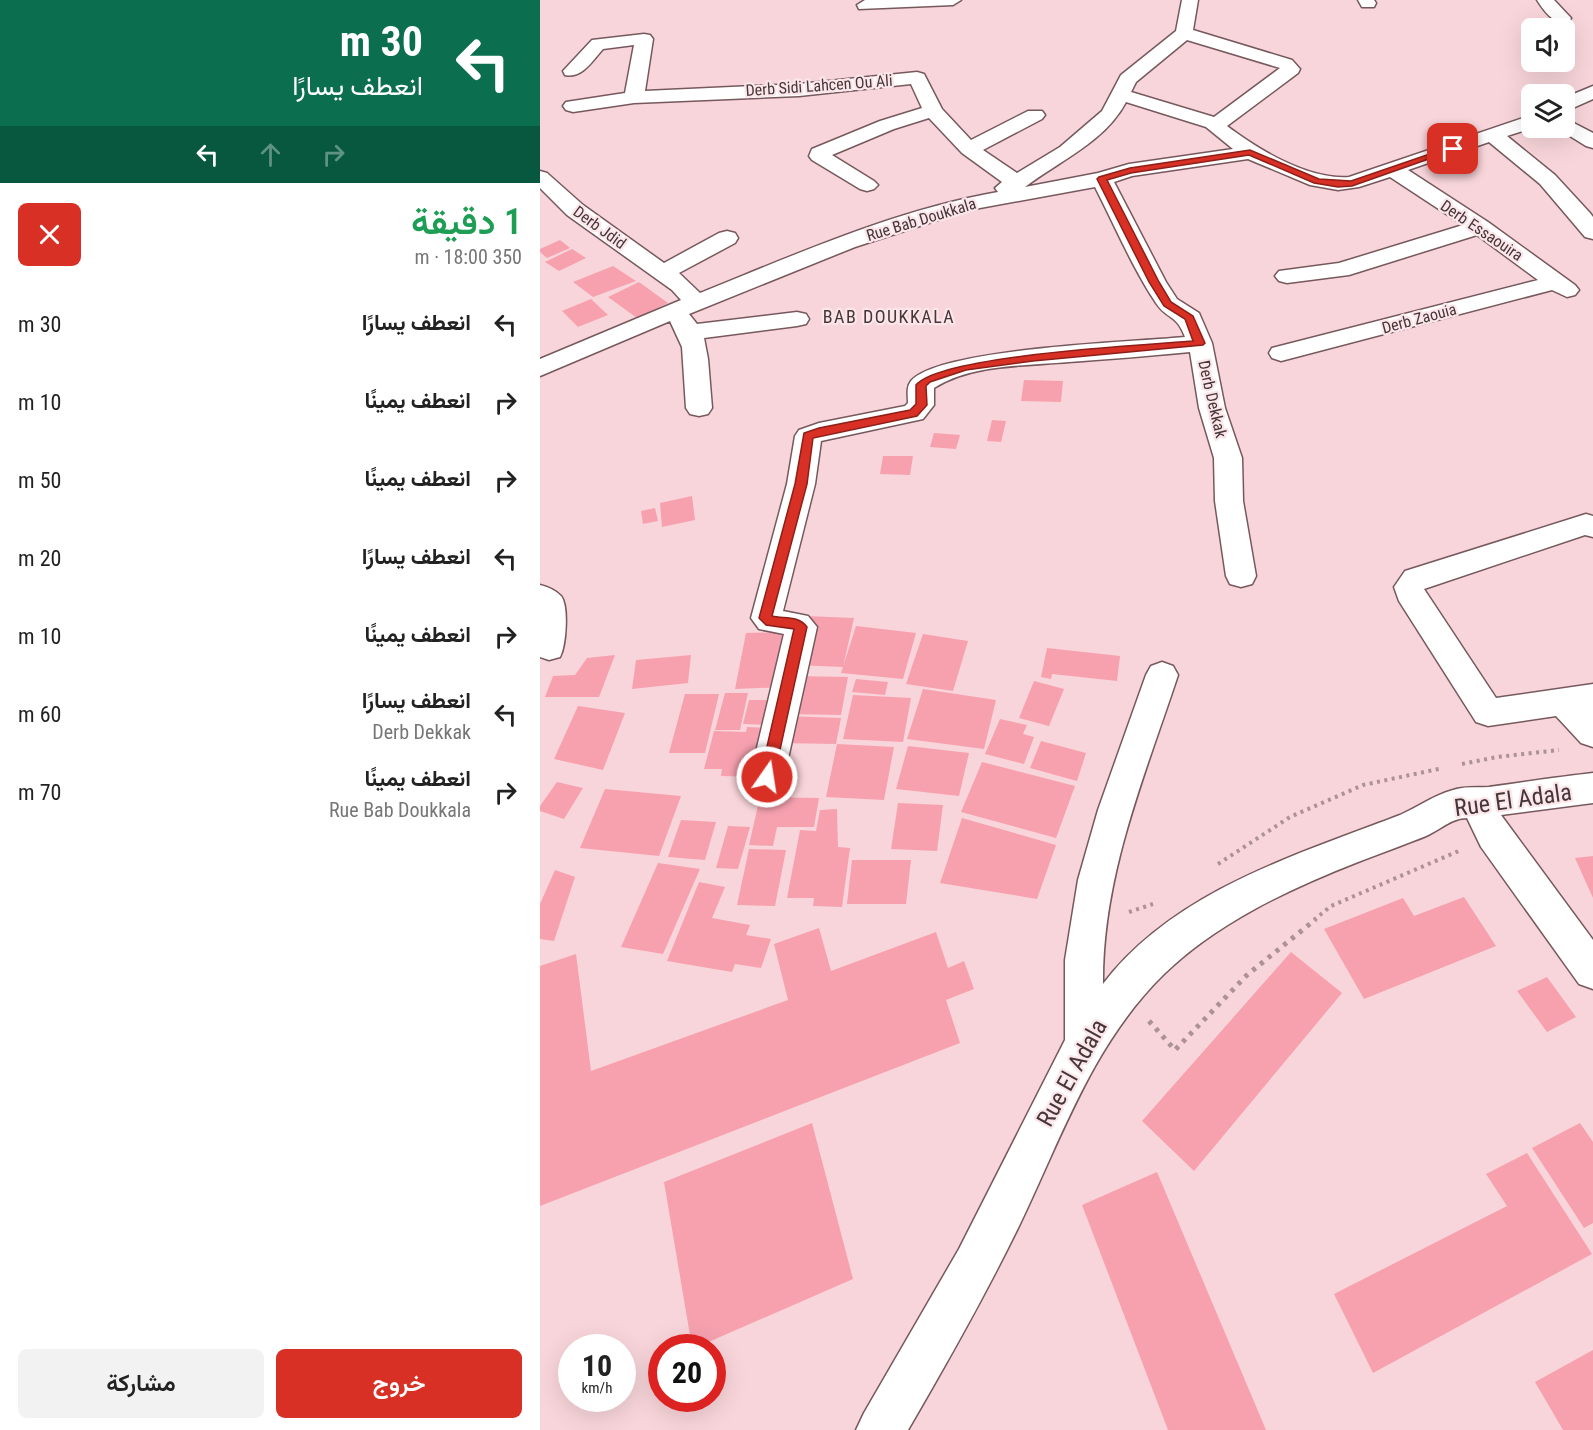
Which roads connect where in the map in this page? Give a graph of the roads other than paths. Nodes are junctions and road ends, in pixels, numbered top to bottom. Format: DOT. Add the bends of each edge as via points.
graph roads {
  1 [pos="953,0"];
  2 [pos="1190,0"];
  3 [pos="1545,0"];
  4 [pos="865,5"];
  5 [pos="1562,18"];
  6 [pos="1184,33"];
  7 [pos="572,71"];
  8 [pos="1593,92"];
  9 [pos="1119,94"];
  10 [pos="634,98"];
  11 [pos="1575,101"];
  12 [pos="573,106"];
  13 [pos="1575,106"];
  14 [pos="933,111"];
  15 [pos="1593,111"];
  16 [pos="1035,115"];
  17 [pos="1217,124"];
  18 [pos="1521,125"];
  19 [pos="1575,131"];
  20 [pos="1493,136"];
  21 [pos="1593,142"];
  22 [pos="969,149"];
  23 [pos="1250,153"];
  24 [pos="1392,169"];
  25 [pos="540,177"];
  26 [pos="1102,179"];
  27 [pos="1017,183"];
  28 [pos="867,185"];
  29 [pos="965,204"];
  30 [pos="1480,227"];
  31 [pos="1593,232"];
  32 [pos="727,238"];
  33 [pos="664,272"];
  34 [pos="1287,276"];
  35 [pos="1563,287"];
  36 [pos="685,307"];
  37 [pos="797,319"];
  38 [pos="692,332"];
  39 [pos="1200,343"];
  40 [pos="1281,353"];
  41 [pos="540,368"];
  42 [pos="699,408"];
  43 [pos="1593,526"];
  44 [pos="1241,576"];
  45 [pos="540,596"];
  46 [pos="549,648"];
  47 [pos="1162,675"];
  48 [pos="1578,699"];
  49 [pos="1593,733"];
  50 [pos="767,777"];
  51 [pos="1593,788"];
  52 [pos="1477,803"];
  53 [pos="1593,971"];
  54 [pos="1085,1041"];
  55 [pos="881,1430"];
  1 -- 4 [label="street"];
  2 -- 6 [label="street"];
  3 -- 5 [label="street"];
  6 -- 9 [label="street" via="1128,79"];
  6 -- 17 [label="street" via="1286,64 1291,69"];
  7 -- 10 [label="street" via="598,44 644,39"];
  8 -- 11 [label="street"];
  9 -- 17 [label="street"];
  9 -- 27 [label="street" via="1110,114 1067,151"];
  10 -- 12 [label="street, Derb Sidi Lahcen Ou Ali"];
  10 -- 14 [label="street, Derb Sidi Lahcen Ou Ali" via="799,90 913,77 919,79"];
  13 -- 15 [label="street"];
  14 -- 22 [label="street, Derb Sidi Lahcen Ou Ali"];
  14 -- 28 [label="street" via="822,151 819,156"];
  16 -- 22 [label="street"];
  17 -- 23 [label="street" via="1221,132"];
  18 -- 20 [label="street"];
  19 -- 21 [label="street"];
  20 -- 24 [label="street"];
  20 -- 31 [label="street" via="1558,189"];
  22 -- 27 [label="street, Derb Sidi Lahcen Ou Ali"];
  23 -- 24 [label="street" via="1317,181 1338,184"];
  23 -- 26 [label="street, Rue Bab Doukkala" via="1130,170"];
  24 -- 30 [label="street, Derb Essaouira"];
  25 -- 33 [label="street, Derb Jdid" via="575,210"];
  26 -- 29 [label="street, Rue Bab Doukkala"];
  26 -- 39 [label="street, Derb Dekkak" via="1154,282 1168,304 1190,318"];
  27 -- 29 [label="street"];
  29 -- 36 [label="street, Rue Bab Doukkala" via="847,242"];
  30 -- 34 [label="street" via="1341,270"];
  30 -- 35 [label="street, Derb Essaouira"];
  32 -- 33 [label="street"];
  33 -- 36 [label="street, Derb Jdid" via="680,285"];
  35 -- 40 [label="street, Derb Zaouia"];
  36 -- 38 [label="street, Derb Jdid"];
  36 -- 41 [label="street, Rue Bab Doukkala"];
  37 -- 38 [label="street"];
  38 -- 42 [label="street"];
  39 -- 44 [label="street, Derb Dekkak" via="1212,408 1227,458 1229,501"];
  39 -- 50 [label="street" via="965,368 921,385 921,405 914,413 808,436 801,484 766,618 801,627"];
  43 -- 48 [label="street" via="1586,524 1416,579 1409,587 1488,713"];
  45 -- 46 [label="street" via="550,604"];
  47 -- 54 [label="street" via="1094,887 1085,950"];
  48 -- 49 [label="street"];
  51 -- 52 [label="street, Rue El Adala"];
  52 -- 53 [label="street" via="1494,836"];
  52 -- 54 [label="street, Rue El Adala" via="1453,804 1424,821 1348,850 1227,906 1164,950 1122,991"];
  54 -- 55 [label="street, Rue El Adala" via="983,1250"];
}
